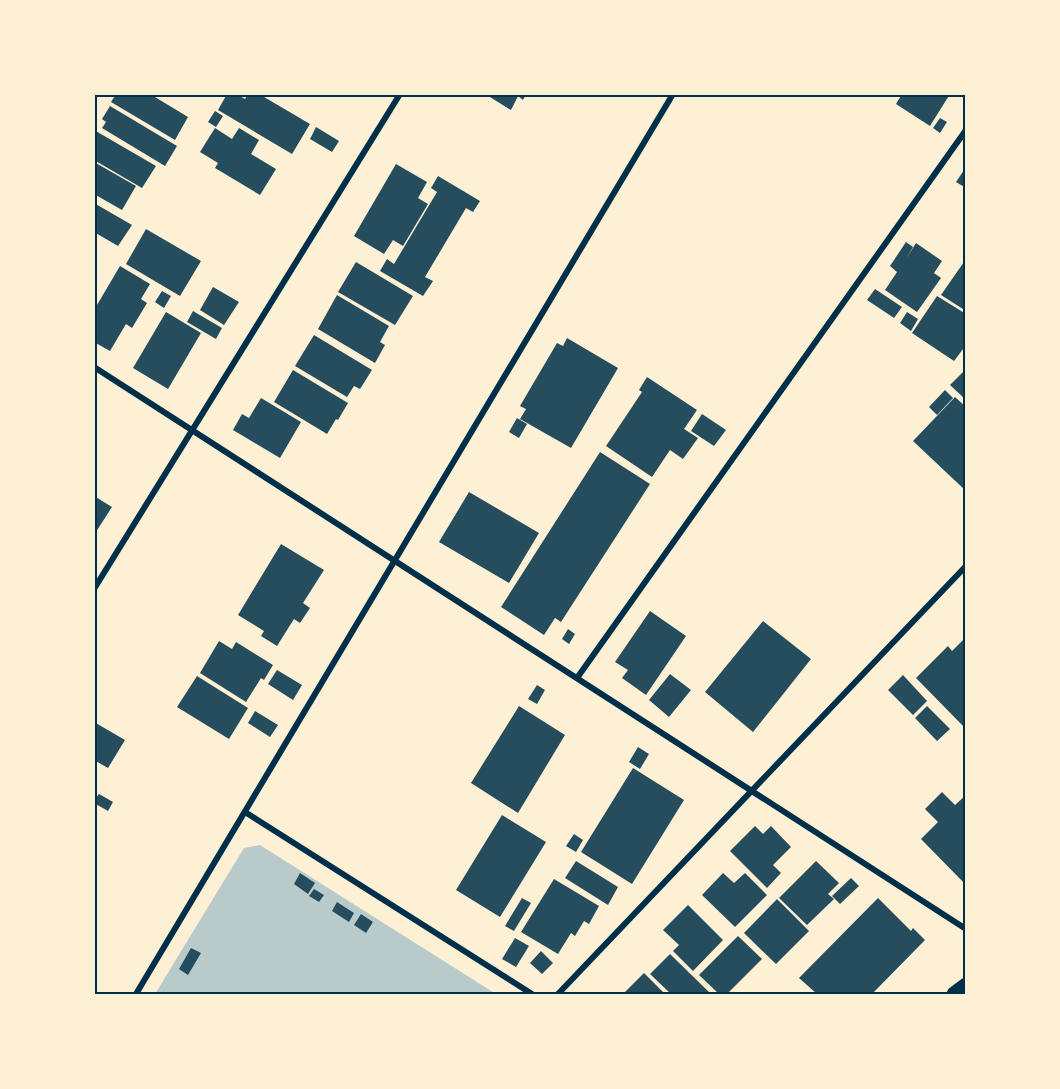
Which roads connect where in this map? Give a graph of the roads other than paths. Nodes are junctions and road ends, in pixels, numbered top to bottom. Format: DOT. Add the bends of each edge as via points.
graph roads {
  1 [pos="400,94"];
  2 [pos="673,94"];
  3 [pos="966,130"];
  4 [pos="94,367"];
  5 [pos="193,430"];
  6 [pos="394,561"];
  7 [pos="966,566"];
  8 [pos="94,589"];
  9 [pos="577,678"];
  10 [pos="752,790"];
  11 [pos="244,812"];
  12 [pos="966,929"];
  13 [pos="966,985"];
  14 [pos="136,994"];
  15 [pos="532,994"];
  16 [pos="558,994"];
  17 [pos="954,994"];
  1 -- 5 [label="street"];
  2 -- 6 [label="street"];
  3 -- 9 [label="street"];
  4 -- 5 [label="street"];
  5 -- 6 [label="street"];
  5 -- 8 [label="street"];
  6 -- 9 [label="street"];
  6 -- 11 [label="street"];
  7 -- 10 [label="street"];
  9 -- 10 [label="street"];
  10 -- 12 [label="street"];
  10 -- 16 [label="street"];
  11 -- 14 [label="street"];
  11 -- 15 [label="street"];
  13 -- 17 [label="main road"];
}
